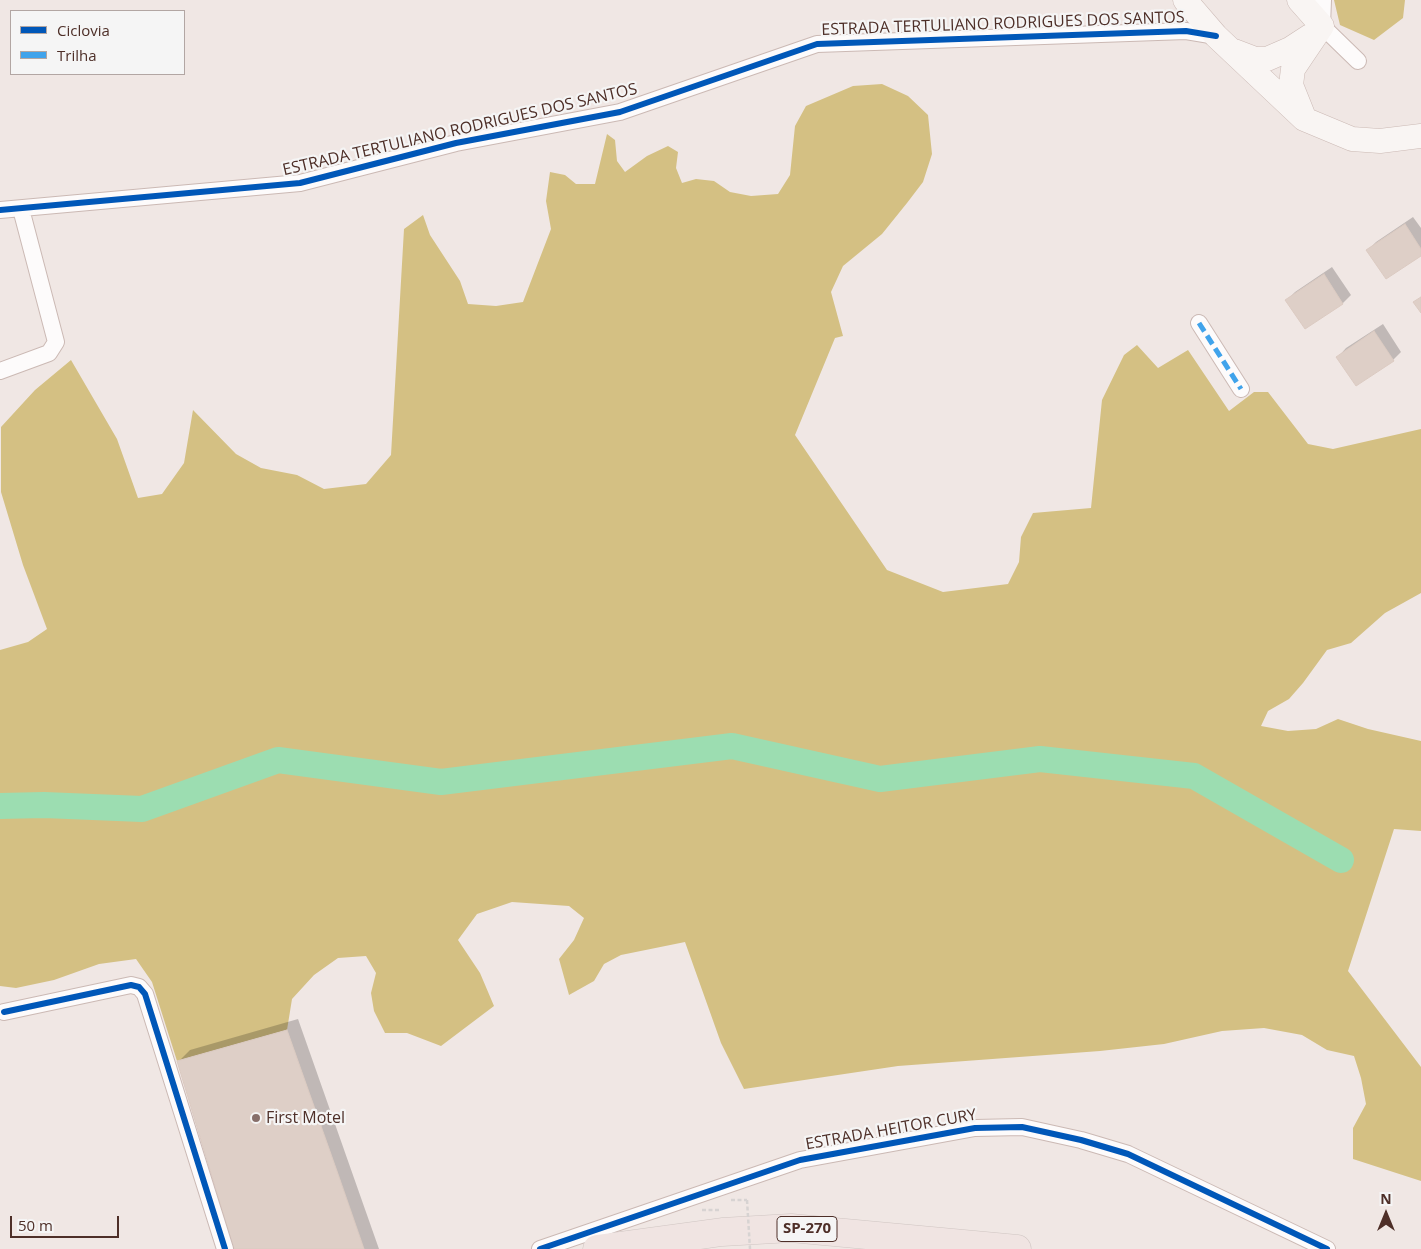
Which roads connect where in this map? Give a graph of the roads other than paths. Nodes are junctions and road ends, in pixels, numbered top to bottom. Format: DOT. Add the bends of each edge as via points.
graph roads {
  1 [pos="1299,0"];
  2 [pos="1323,0"];
  3 [pos="1189,4"];
  4 [pos="1318,29"];
  5 [pos="1173,31"];
  6 [pos="1222,42"];
  7 [pos="1358,61"];
  8 [pos="1304,119"];
  9 [pos="1421,136"];
  10 [pos="21,209"];
  11 [pos="0,210"];
  12 [pos="1199,323"];
  13 [pos="0,371"];
  14 [pos="1241,390"];
  15 [pos="4,1012"];
  16 [pos="225,1249"];
  17 [pos="540,1249"];
  18 [pos="597,1249"];
  19 [pos="1017,1249"];
  20 [pos="1327,1249"];
  1 -- 4 [label="main road"];
  2 -- 4 [label="street"];
  3 -- 5 [label="street, ESTRADA TERTULIANO RODRIGUES DOS SANTOS" via="1185,23"];
  3 -- 6 [label="main road"];
  4 -- 6 [label="main road" via="1290,49 1268,59 1255,59"];
  4 -- 7 [label="street"];
  4 -- 8 [label="main road" via="1293,69 1291,85"];
  5 -- 6 [label="street, ESTRADA TERTULIANO RODRIGUES DOS SANTOS" via="1196,31"];
  5 -- 10 [label="street, ESTRADA TERTULIANO RODRIGUES DOS SANTOS" via="816,44 620,112 456,143 300,183"];
  6 -- 8 [label="main road"];
  8 -- 9 [label="main road" via="1352,139 1380,141"];
  10 -- 11 [label="street, ESTRADA TERTULIANO RODRIGUES DOS SANTOS"];
  10 -- 13 [label="street" via="56,342 49,353"];
  12 -- 14 [label="street"];
  15 -- 16 [label="street" via="131,985 139,987 145,994"];
  17 -- 20 [label="street, ESTRADA HEITOR CURY" via="800,1160 975,1128 1022,1127 1128,1154"];
  18 -- 19 [label="highway, SP-270" via="712,1233 792,1228"];
}
